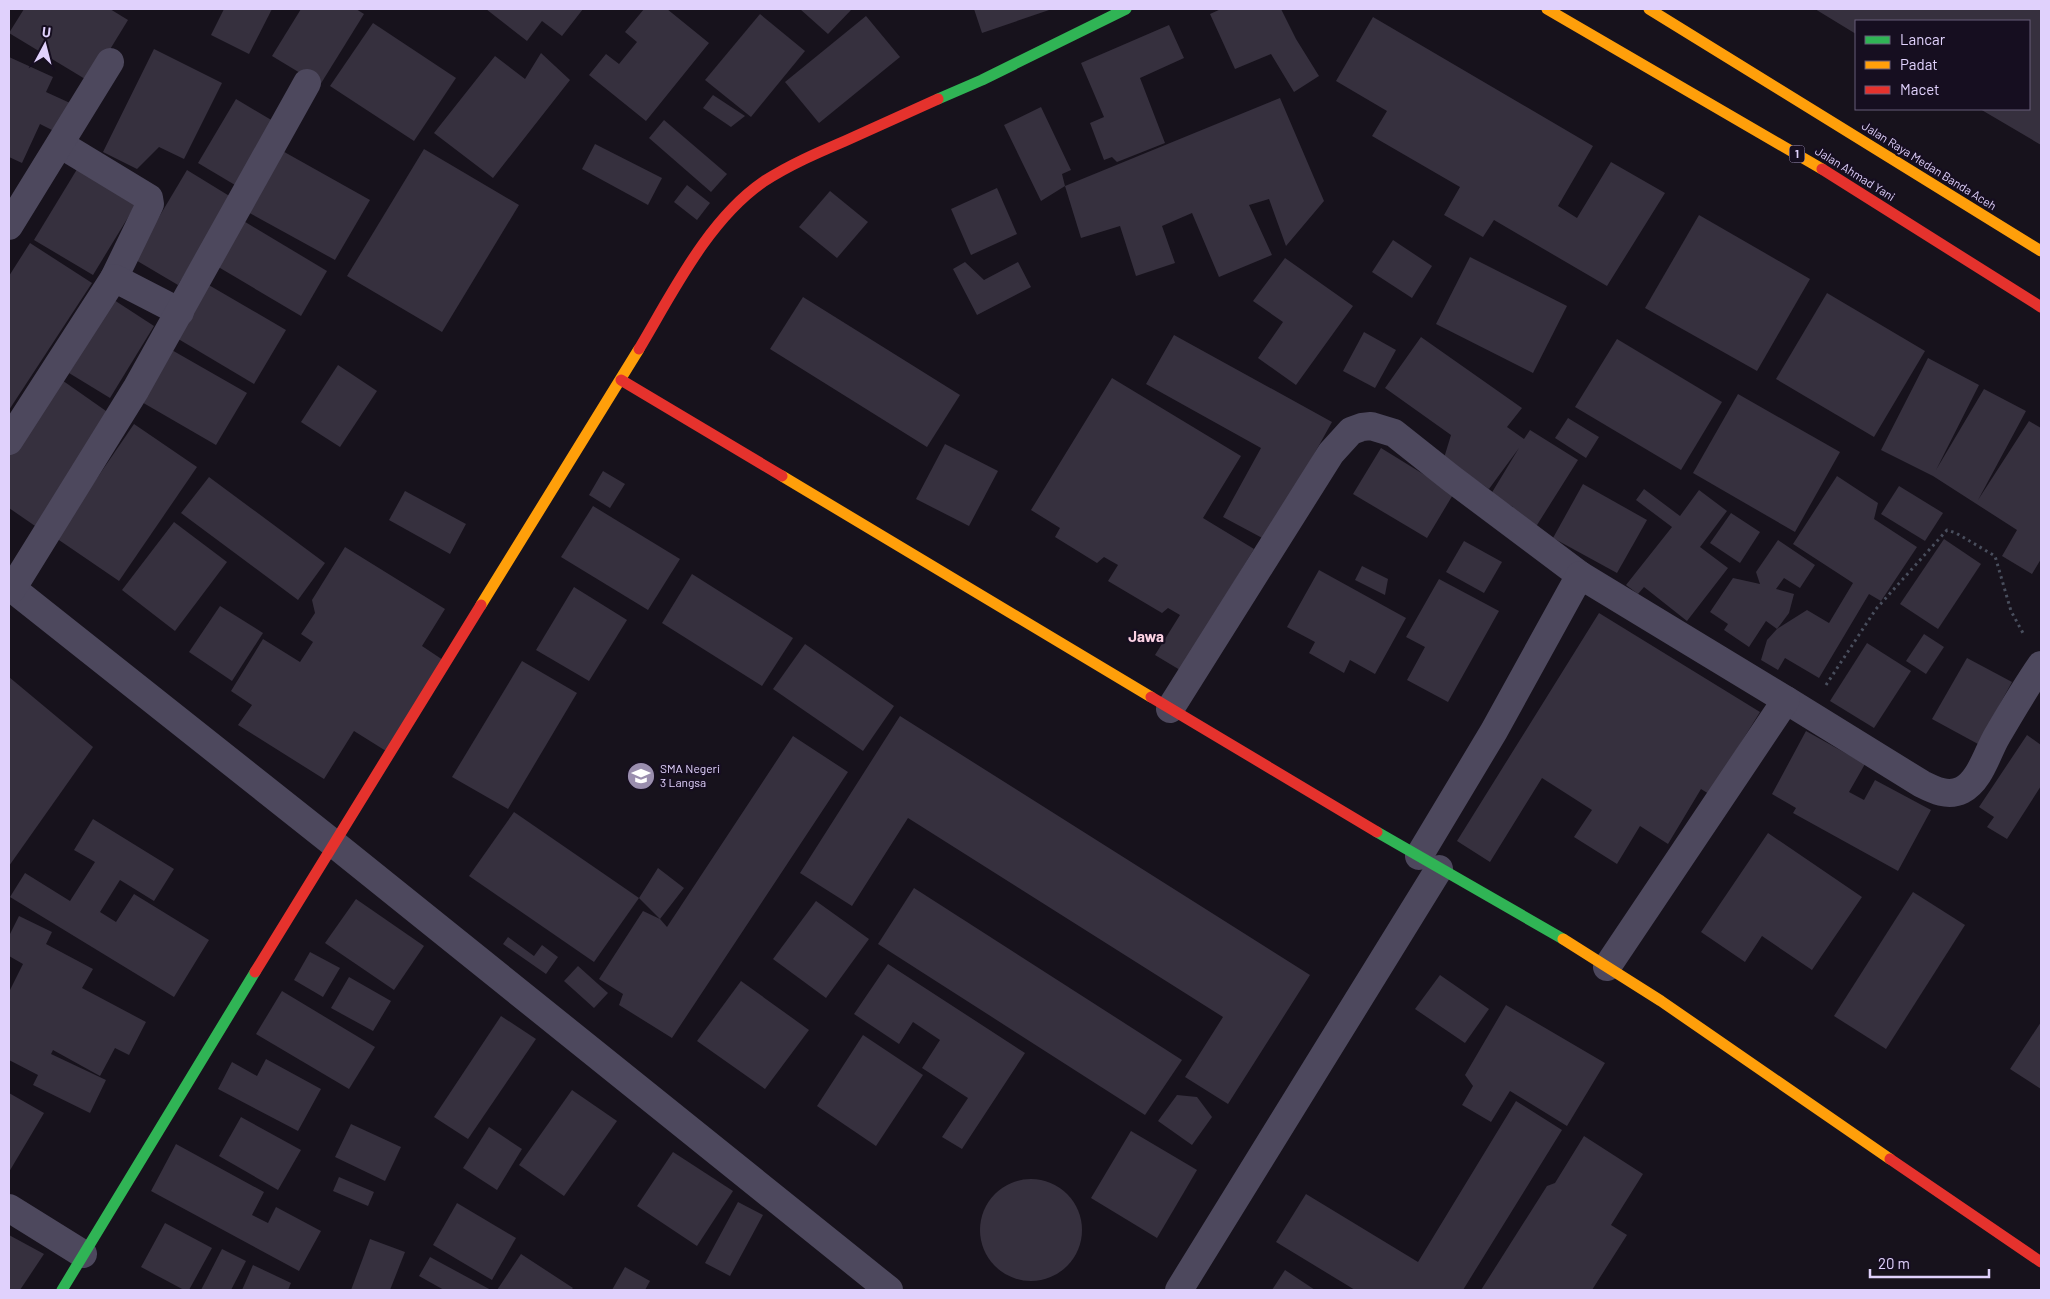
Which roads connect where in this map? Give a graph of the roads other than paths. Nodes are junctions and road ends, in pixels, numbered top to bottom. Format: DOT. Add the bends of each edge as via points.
graph roads {
  1 [pos="1126,9"];
  2 [pos="1547,9"];
  3 [pos="1650,9"];
  4 [pos="110,62"];
  5 [pos="307,82"];
  6 [pos="60,144"];
  7 [pos="9,226"];
  8 [pos="2041,251"];
  9 [pos="114,278"];
  10 [pos="2041,307"];
  11 [pos="180,312"];
  12 [pos="622,380"];
  13 [pos="9,441"];
  14 [pos="1580,575"];
  15 [pos="10,588"];
  16 [pos="2041,665"];
  17 [pos="1797,706"];
  18 [pos="1170,709"];
  19 [pos="333,843"];
  20 [pos="1429,862"];
  21 [pos="1607,968"];
  22 [pos="9,1208"];
  23 [pos="83,1254"];
  24 [pos="2041,1262"];
  25 [pos="62,1290"];
  26 [pos="890,1290"];
  27 [pos="1179,1290"];
  1 -- 12 [label="street" via="982,80 795,163 762,184 732,210 708,238 682,276"];
  2 -- 10 [label="street, Jalan Ahmad Yani / 1" via="1818,167"];
  3 -- 8 [label="street, Jalan Raya Medan Banda Aceh"];
  4 -- 6 [label="street"];
  5 -- 11 [label="street"];
  6 -- 7 [label="street"];
  6 -- 9 [label="street" via="149,198 150,204"];
  9 -- 11 [label="street"];
  9 -- 13 [label="street"];
  11 -- 15 [label="street" via="122,413"];
  12 -- 18 [label="street"];
  12 -- 19 [label="street"];
  14 -- 17 [label="street"];
  14 -- 18 [label="street" via="1394,433 1382,428 1362,427 1351,431 1330,454"];
  14 -- 20 [label="street" via="1494,731"];
  15 -- 19 [label="street"];
  16 -- 17 [label="street" via="1977,774 1961,791 1948,793 1928,787"];
  17 -- 21 [label="street"];
  18 -- 20 [label="street"];
  19 -- 23 [label="street"];
  19 -- 26 [label="street"];
  20 -- 21 [label="street"];
  20 -- 27 [label="street"];
  21 -- 24 [label="street" via="1661,1001"];
  22 -- 23 [label="street"];
  23 -- 25 [label="street"];
}
